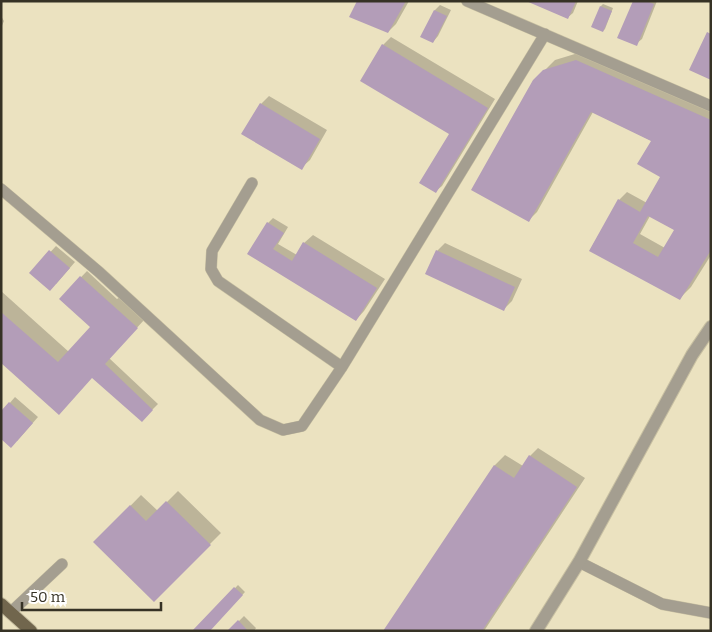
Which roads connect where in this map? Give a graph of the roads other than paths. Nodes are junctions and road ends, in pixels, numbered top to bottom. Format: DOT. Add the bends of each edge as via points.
graph roads {
  1 [pos="467,1"];
  2 [pos="545,34"];
  3 [pos="711,106"];
  4 [pos="252,183"];
  5 [pos="1,189"];
  6 [pos="711,327"];
  7 [pos="342,367"];
  8 [pos="579,562"];
  9 [pos="62,564"];
  10 [pos="6,608"];
  11 [pos="711,613"];
  12 [pos="30,631"];
  13 [pos="536,631"];
  1 -- 2 [label="lane"];
  2 -- 3 [label="lane"];
  2 -- 7 [label="lane"];
  4 -- 7 [label="lane" via="212,251 212,269 218,281"];
  5 -- 7 [label="lane" via="98,272 260,420 283,430 302,426"];
  6 -- 8 [label="street" via="692,355"];
  8 -- 11 [label="lane" via="662,604"];
  8 -- 13 [label="street"];
  9 -- 10 [label="lane"];
  10 -- 12 [label="main road"];
}
